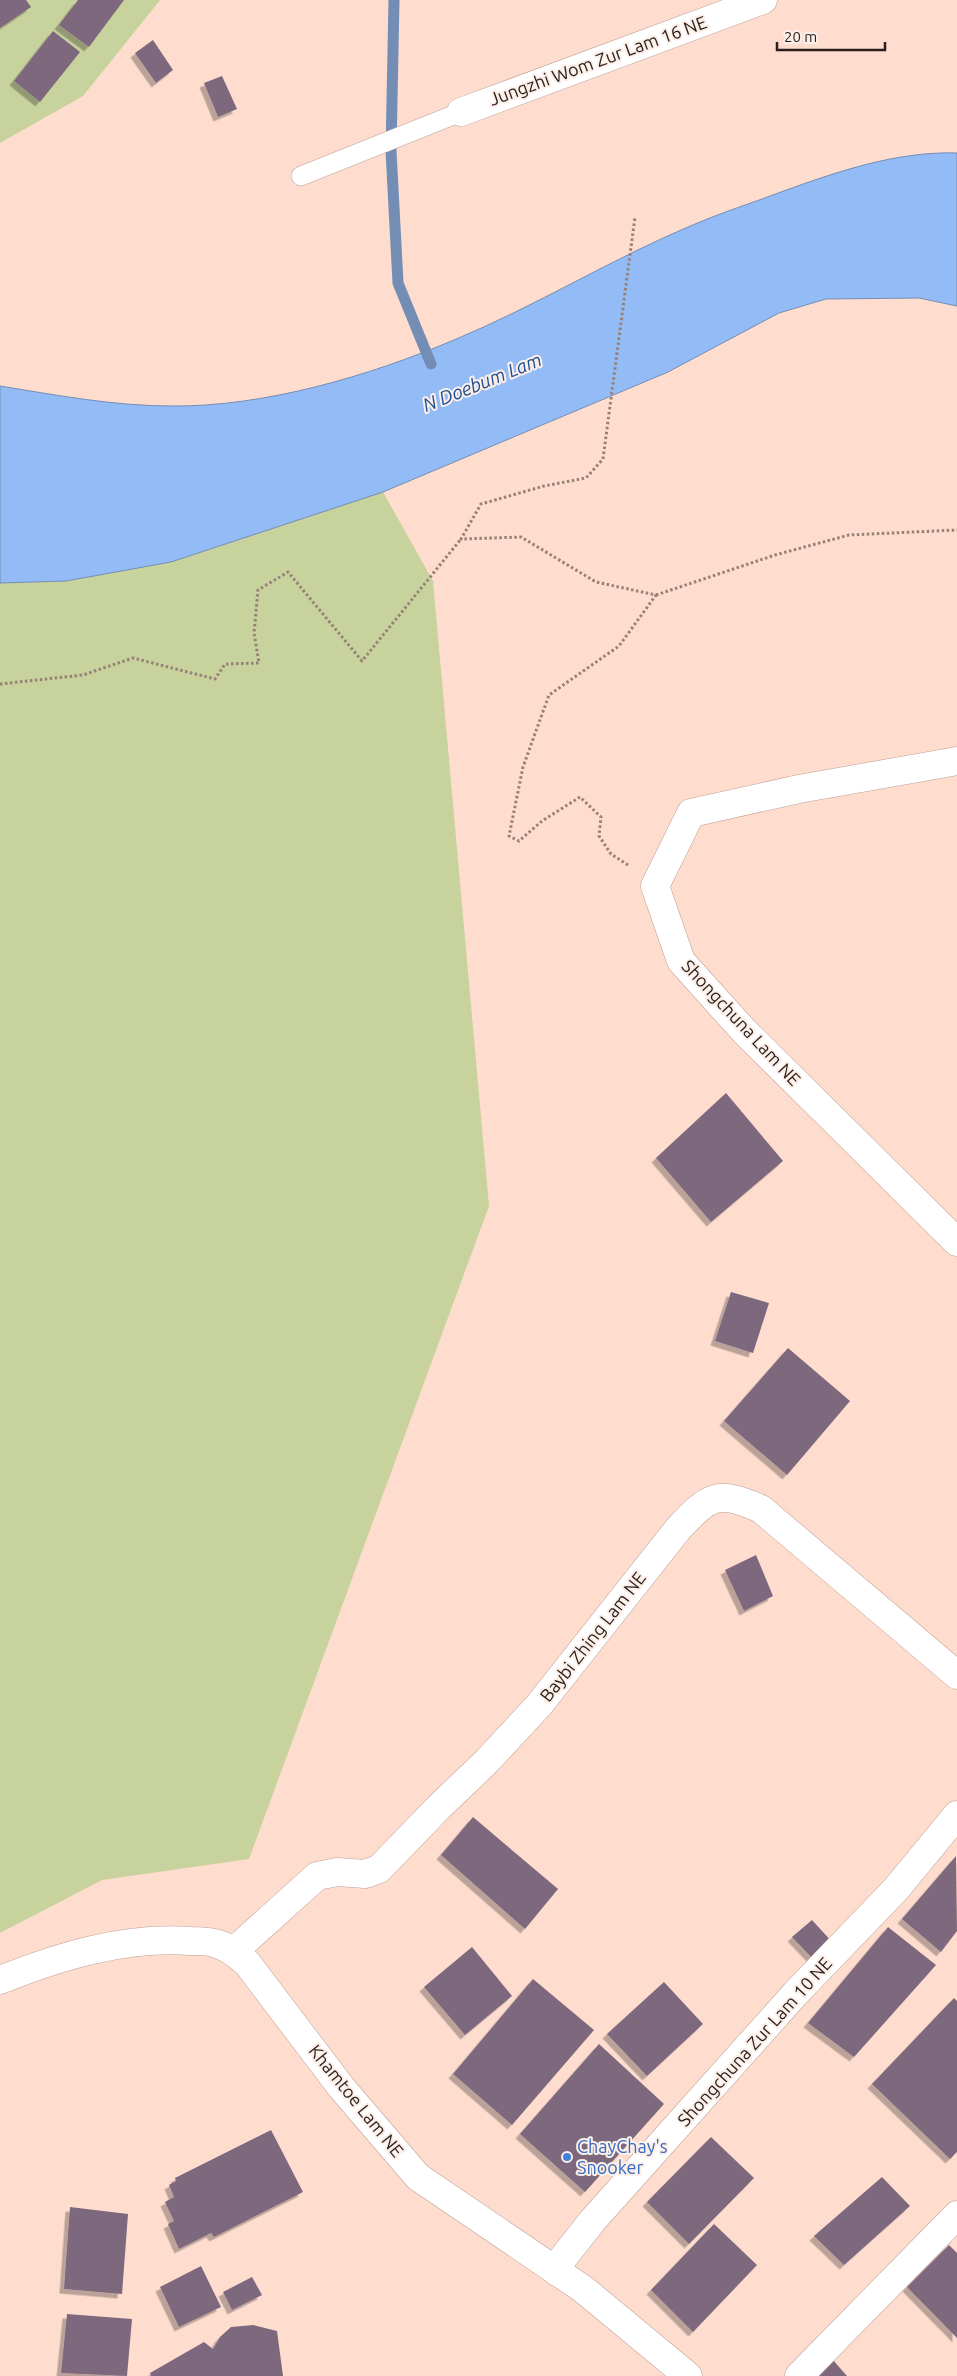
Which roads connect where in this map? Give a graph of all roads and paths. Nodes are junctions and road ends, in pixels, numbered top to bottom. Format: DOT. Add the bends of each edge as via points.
graph roads {
  1 [pos="763,0"];
  2 [pos="462,112"];
  3 [pos="301,176"];
  4 [pos="635,217"];
  5 [pos="957,530"];
  6 [pos="461,539"];
  7 [pos="656,595"];
  8 [pos="0,684"];
  9 [pos="957,761"];
  10 [pos="631,871"];
  11 [pos="957,1242"];
  12 [pos="957,1675"];
  13 [pos="957,1815"];
  14 [pos="234,1952"];
  15 [pos="0,1980"];
  16 [pos="957,2215"];
  17 [pos="557,2272"];
  18 [pos="688,2376"];
  19 [pos="799,2376"];
  1 -- 2 [label="street, Jungzhi Wom Zur Lam 16 NE"];
  2 -- 3 [label="lane"];
  4 -- 6 [label="path" via="603,459 586,478 481,504"];
  5 -- 7 [label="path" via="849,535 775,555"];
  6 -- 7 [label="path" via="521,537 596,582"];
  6 -- 8 [label="path" via="362,661 288,572 258,590 254,633 259,663 225,664 215,679 133,658 83,675"];
  7 -- 10 [label="path" via="619,646 549,695 523,768 509,836 519,841 542,821 580,797 601,817 599,836 611,854 628,864"];
  9 -- 11 [label="street, Shongchuna Lam NE" via="799,789 691,813 655,886 681,961 744,1032"];
  12 -- 14 [label="street, Baybi Zhing Lam NE" via="761,1509 732,1497 718,1497 700,1506 678,1529 539,1705 488,1761 379,1869 365,1874 338,1872 317,1876"];
  13 -- 17 [label="street, Shongchuna Zur Lam 10 NE" via="896,1889 794,1994 593,2220 563,2258"];
  14 -- 15 [label="street, Khamtoe Lam NE" via="214,1943 145,1941 85,1952"];
  14 -- 17 [label="street, Khamtoe Lam NE" via="247,1963 341,2087 418,2177"];
  16 -- 19 [label="street"];
  17 -- 18 [label="street, Khamtoe Lam NE" via="583,2289"];
}
